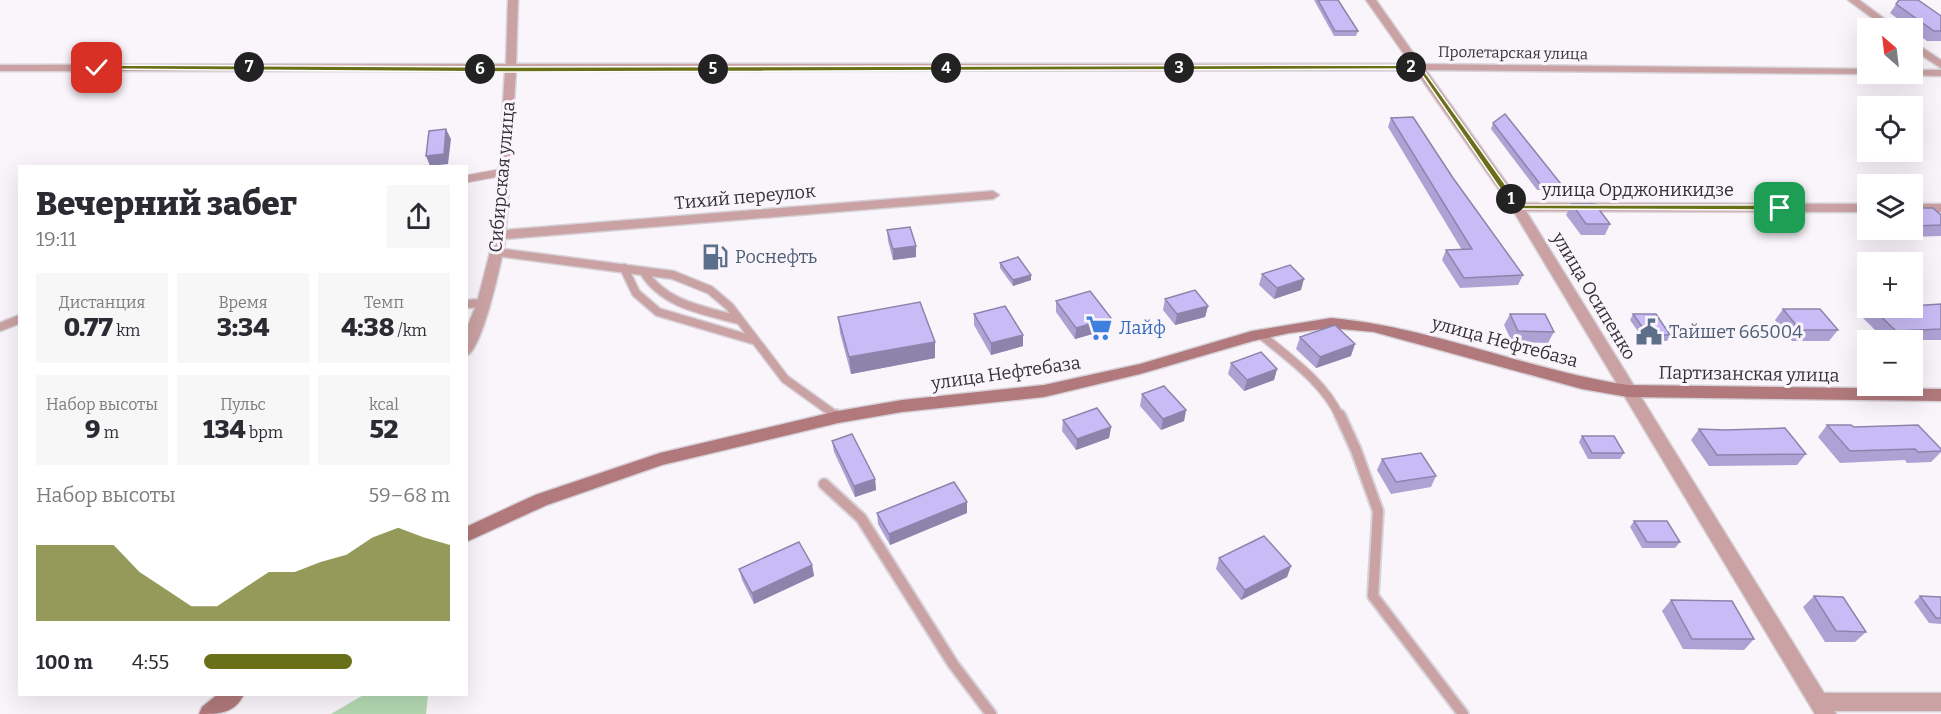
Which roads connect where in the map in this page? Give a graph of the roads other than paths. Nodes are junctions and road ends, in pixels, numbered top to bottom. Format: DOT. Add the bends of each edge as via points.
graph roads {
  1 [pos="513,0"];
  2 [pos="1371,0"];
  3 [pos="1853,0"];
  4 [pos="1878,18"];
  5 [pos="1923,52"];
  6 [pos="1941,65"];
  7 [pos="1420,67"];
  8 [pos="0,68"];
  9 [pos="20,68"];
  10 [pos="511,69"];
  11 [pos="1857,72"];
  12 [pos="1923,73"];
  13 [pos="1941,73"];
  14 [pos="0,77"];
  15 [pos="504,172"];
  16 [pos="468,179"];
  17 [pos="993,195"];
  18 [pos="1517,207"];
  19 [pos="1857,208"];
  20 [pos="1923,208"];
  21 [pos="1941,208"];
  22 [pos="499,235"];
  23 [pos="497,252"];
  24 [pos="624,268"];
  25 [pos="643,271"];
  26 [pos="484,303"];
  27 [pos="468,304"];
  28 [pos="18,320"];
  29 [pos="739,320"];
  30 [pos="0,327"];
  31 [pos="1260,334"];
  32 [pos="753,340"];
  33 [pos="468,346"];
  34 [pos="1628,391"];
  35 [pos="1941,395"];
  36 [pos="838,417"];
  37 [pos="824,484"];
  38 [pos="468,534"];
  39 [pos="232,696"];
  40 [pos="1941,702"];
  41 [pos="1822,708"];
  42 [pos="209,714"];
  43 [pos="991,714"];
  44 [pos="1463,714"];
  1 -- 10 [label="street, Сибирская улица"];
  2 -- 7 [label="street, улица Осипенко"];
  3 -- 4 [label="street"];
  5 -- 6 [label="street"];
  7 -- 10 [label="street, Пролетарская улица"];
  7 -- 11 [label="street, Пролетарская улица"];
  7 -- 18 [label="street, улица Осипенко"];
  8 -- 9 [label="street, Пролетарская улица"];
  9 -- 10 [label="street, Пролетарская улица"];
  9 -- 14 [label="street"];
  10 -- 15 [label="street, Сибирская улица"];
  12 -- 13 [label="street"];
  15 -- 16 [label="lane"];
  15 -- 22 [label="street, Сибирская улица"];
  17 -- 22 [label="street, Тихий переулок"];
  18 -- 19 [label="street, улица Орджоникидзе"];
  18 -- 34 [label="street, улица Осипенко"];
  20 -- 21 [label="street"];
  22 -- 23 [label="street, Сибирская улица"];
  23 -- 24 [label="lane"];
  23 -- 26 [label="street, Сибирская улица"];
  24 -- 25 [label="lane"];
  24 -- 32 [label="lane" via="636,293 658,312"];
  25 -- 29 [label="lane" via="673,275 710,290"];
  25 -- 29 [label="lane" via="648,283 668,298"];
  26 -- 27 [label="lane"];
  26 -- 33 [label="street, Сибирская улица"];
  28 -- 30 [label="lane"];
  29 -- 32 [label="lane"];
  31 -- 34 [label="main road, улица Нефтебаза" via="1331,323 1374,327 1582,384"];
  31 -- 36 [label="main road, улица Нефтебаза" via="1140,369 1044,390"];
  31 -- 44 [label="lane" via="1332,399 1378,511 1373,596"];
  32 -- 36 [label="lane" via="785,379"];
  34 -- 35 [label="main road, Партизанская улица"];
  34 -- 41 [label="street, улица Осипенко"];
  36 -- 38 [label="main road, улица Нефтебаза" via="660,459 542,500"];
  37 -- 43 [label="lane" via="861,518 953,664"];
  39 -- 42 [label="main road"];
  40 -- 41 [label="street"];
}
